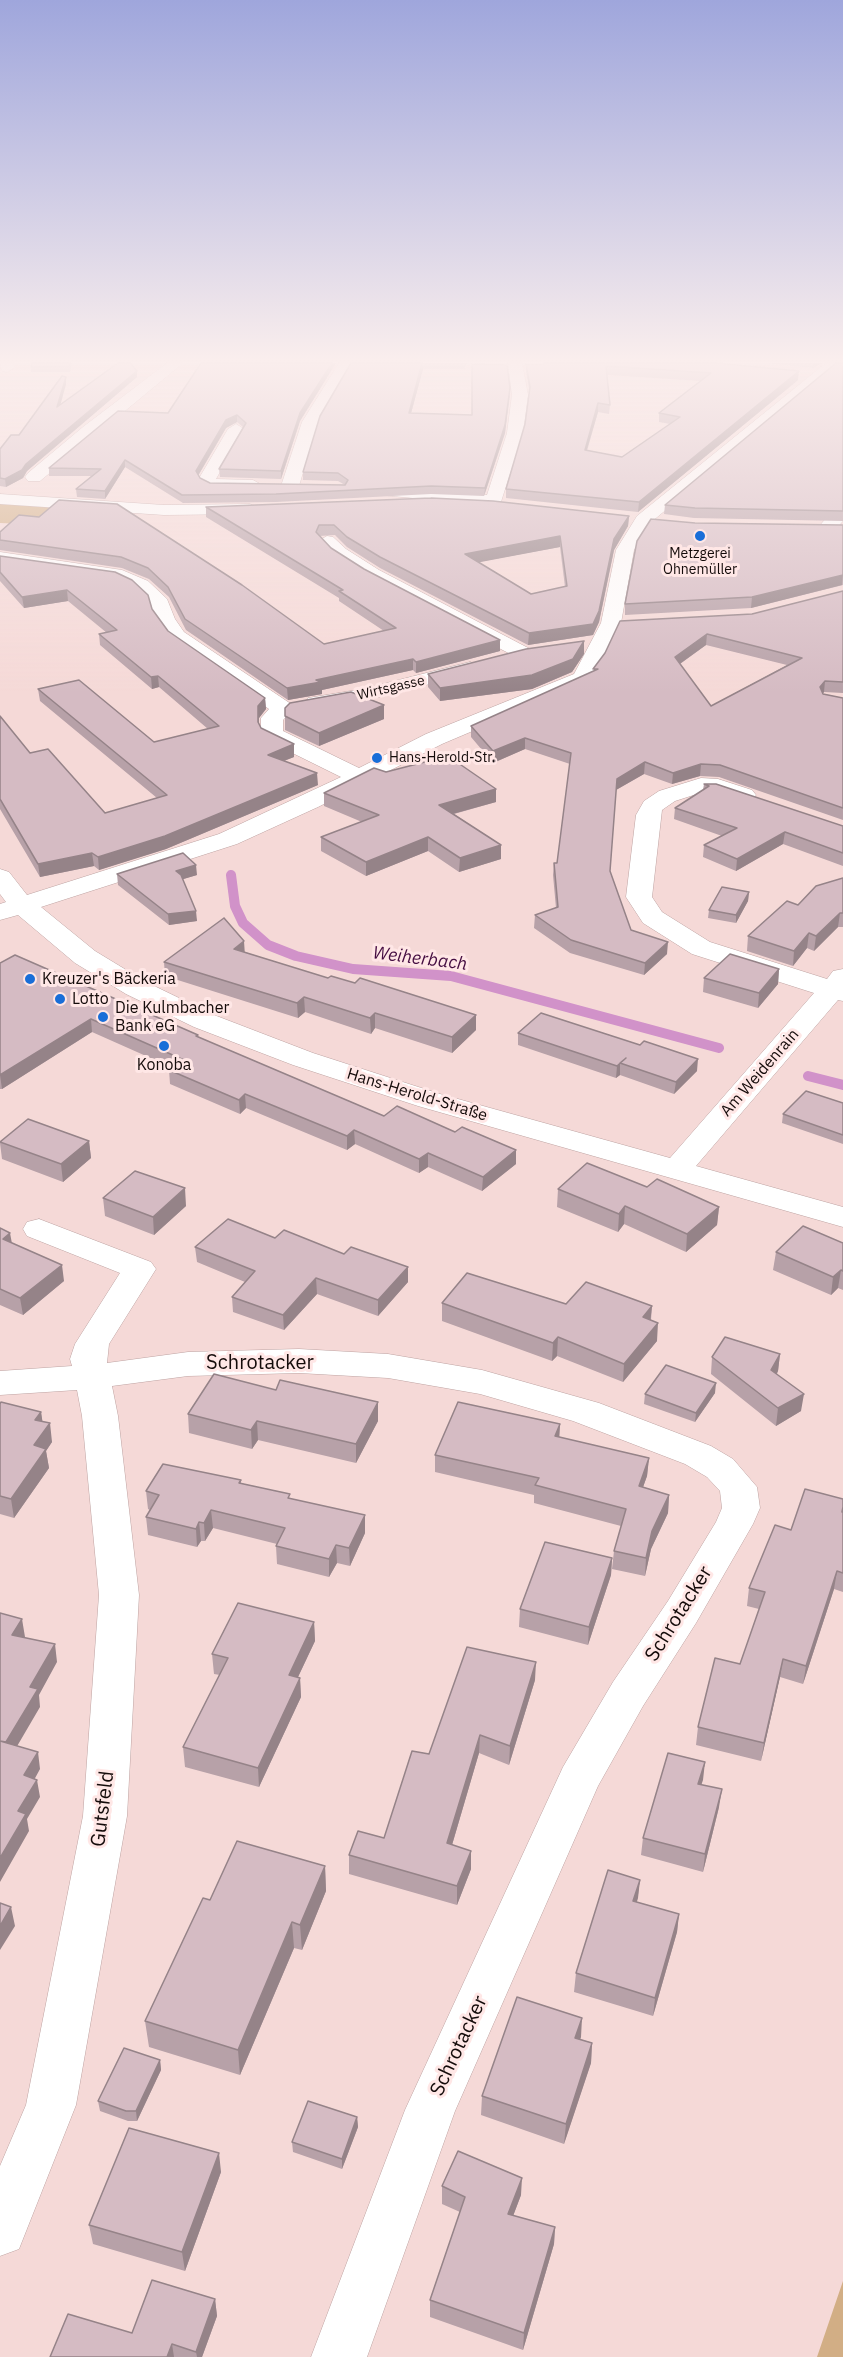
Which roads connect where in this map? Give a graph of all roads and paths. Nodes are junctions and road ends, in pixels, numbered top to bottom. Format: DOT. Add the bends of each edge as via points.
graph roads {
  1 [pos="39,473"];
  2 [pos="211,473"];
  3 [pos="284,473"];
  4 [pos="503,473"];
  5 [pos="707,473"];
  6 [pos="34,477"];
  7 [pos="278,485"];
  8 [pos="313,487"];
  9 [pos="371,497"];
  10 [pos="0,499"];
  11 [pos="493,504"];
  12 [pos="516,506"];
  13 [pos="265,509"];
  14 [pos="843,510"];
  15 [pos="620,517"];
  16 [pos="653,521"];
  17 [pos="806,528"];
  18 [pos="835,528"];
  19 [pos="327,541"];
  20 [pos="0,558"];
  21 [pos="634,623"];
  22 [pos="598,637"];
  23 [pos="548,651"];
  24 [pos="525,654"];
  25 [pos="284,709"];
  26 [pos="359,777"];
  27 [pos="762,801"];
  28 [pos="0,877"];
  29 [pos="11,909"];
  30 [pos="839,987"];
  31 [pos="677,1169"];
  32 [pos="843,1217"];
  33 [pos="39,1229"];
  34 [pos="90,1377"];
  35 [pos="0,1383"];
  36 [pos="0,2230"];
  37 [pos="339,2357"];
  1 -- 6 [label="street"];
  2 -- 7 [label="street" via="207,480 212,484"];
  3 -- 7 [label="street"];
  4 -- 11 [label="street"];
  5 -- 16 [label="street"];
  7 -- 8 [label="street"];
  9 -- 11 [label="street"];
  10 -- 13 [label="street" via="164,510"];
  11 -- 12 [label="street"];
  14 -- 18 [label="street"];
  15 -- 16 [label="street"];
  16 -- 22 [label="street" via="625,550"];
  17 -- 18 [label="street"];
  19 -- 24 [label="street" via="372,574"];
  20 -- 25 [label="street" via="133,580 152,593 177,636"];
  21 -- 22 [label="street"];
  22 -- 26 [label="street" via="581,678 434,739"];
  23 -- 24 [label="street, Wirtsgasse"];
  24 -- 25 [label="street, Wirtsgasse" via="363,695"];
  25 -- 26 [label="street" via="272,718 272,734"];
  26 -- 29 [label="street" via="228,839"];
  27 -- 30 [label="street" via="718,786 701,785 667,796 652,806 639,897 652,917 701,948"];
  28 -- 29 [label="street, Hans-Herold-Straße"];
  29 -- 31 [label="street, Hans-Herold-Straße" via="136,988 204,1021 303,1059 429,1100"];
  30 -- 31 [label="street, Am Weidenrain"];
  31 -- 32 [label="street, Hans-Herold-Straße"];
  33 -- 34 [label="street" via="139,1269 92,1344 88,1359"];
  34 -- 35 [label="street, Schrotacker"];
  34 -- 36 [label="street, Gutsfeld" via="100,1416 119,1595 105,1816 51,2105"];
  34 -- 37 [label="street, Schrotacker" via="188,1364 299,1361 400,1368 482,1382 586,1412 698,1455 720,1468 738,1487 741,1508 734,1524 579,1779 430,2110"];
}
